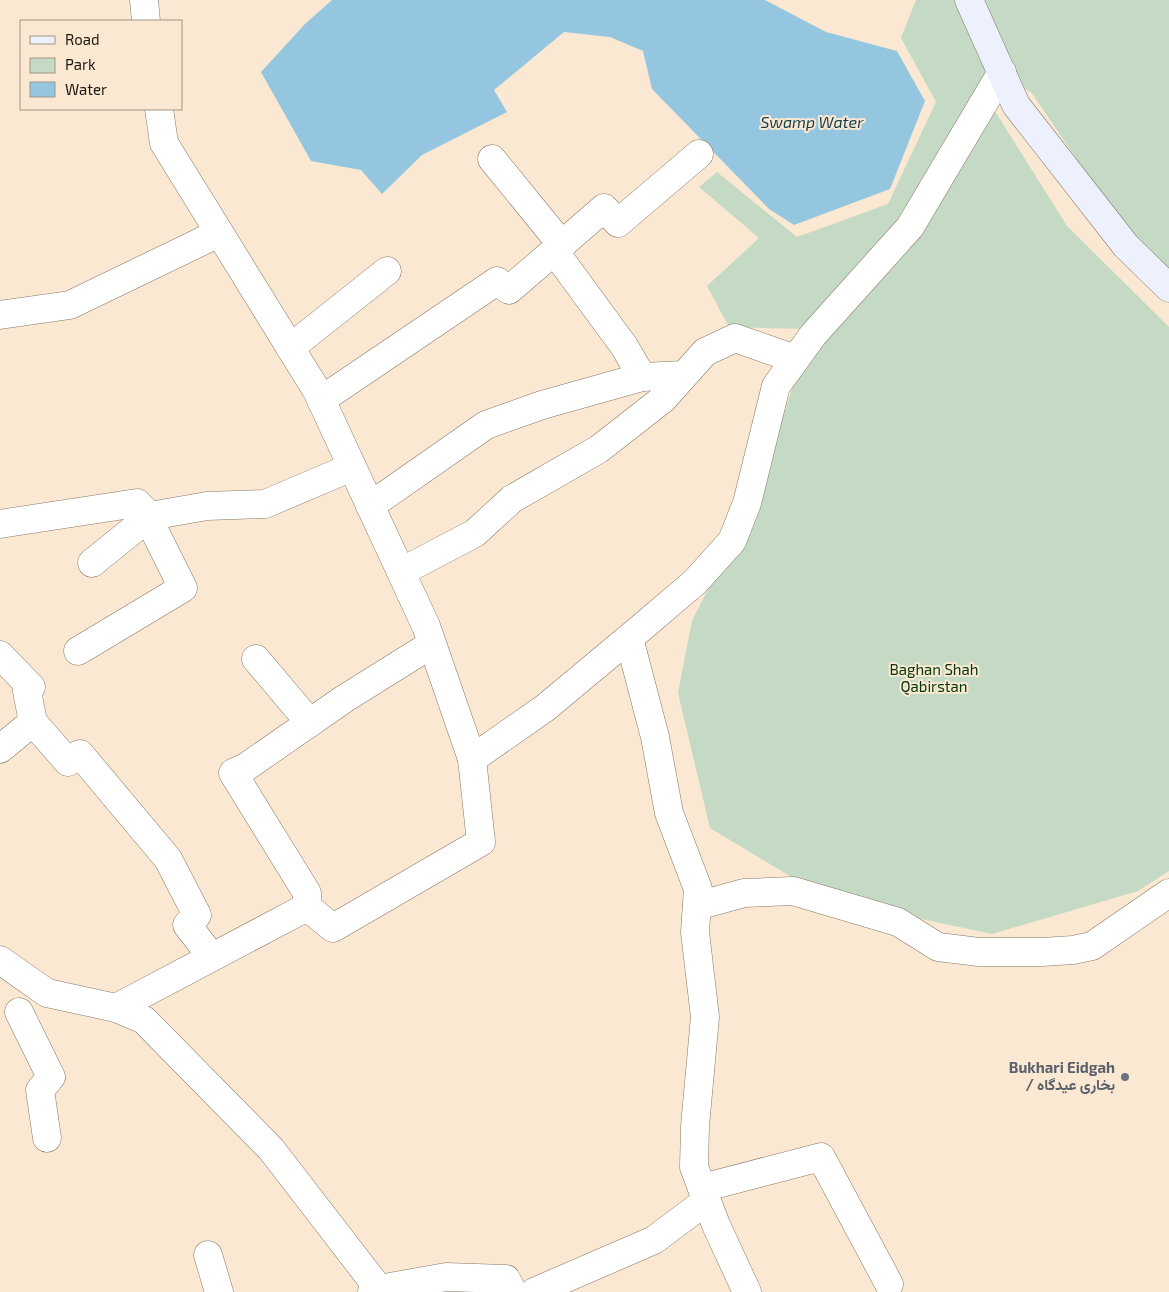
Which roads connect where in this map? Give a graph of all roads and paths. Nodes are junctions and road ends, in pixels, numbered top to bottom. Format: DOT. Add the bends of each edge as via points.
graph roads {
  1 [pos="144,0"];
  2 [pos="969,0"];
  3 [pos="146,20"];
  4 [pos="1002,72"];
  5 [pos="159,110"];
  6 [pos="699,154"];
  7 [pos="492,159"];
  8 [pos="219,233"];
  9 [pos="559,248"];
  10 [pos="387,272"];
  11 [pos="1169,288"];
  12 [pos="0,315"];
  13 [pos="290,348"];
  14 [pos="795,359"];
  15 [pos="684,375"];
  16 [pos="642,378"];
  17 [pos="321,400"];
  18 [pos="352,467"];
  19 [pos="370,506"];
  20 [pos="150,516"];
  21 [pos="0,524"];
  22 [pos="92,563"];
  23 [pos="401,572"];
  24 [pos="629,638"];
  25 [pos="432,644"];
  26 [pos="78,651"];
  27 [pos="0,655"];
  28 [pos="256,659"];
  29 [pos="33,722"];
  30 [pos="310,723"];
  31 [pos="0,749"];
  32 [pos="472,759"];
  33 [pos="1169,893"];
  34 [pos="308,906"];
  35 [pos="697,906"];
  36 [pos="212,957"];
  37 [pos="0,960"];
  38 [pos="47,993"];
  39 [pos="116,1008"];
  40 [pos="10,1018"];
  41 [pos="47,1138"];
  42 [pos="704,1194"];
  43 [pos="208,1255"];
  44 [pos="889,1284"];
  45 [pos="376,1290"];
  46 [pos="219,1292"];
  47 [pos="513,1292"];
  48 [pos="534,1292"];
  49 [pos="747,1292"];
  1 -- 3 [label="street"];
  2 -- 4 [label="main road"];
  4 -- 11 [label="main road" via="1016,105 1126,246"];
  4 -- 14 [label="street" via="910,227"];
  5 -- 8 [label="street" via="164,143"];
  6 -- 9 [label="street" via="618,223 604,208"];
  7 -- 9 [label="street"];
  8 -- 12 [label="street" via="70,305"];
  8 -- 13 [label="street"];
  9 -- 16 [label="street"];
  9 -- 17 [label="street" via="509,290 497,281"];
  10 -- 13 [label="street"];
  13 -- 17 [label="street"];
  14 -- 15 [label="street" via="734,338 705,352"];
  14 -- 24 [label="street" via="776,386 747,503 732,541 694,582"];
  15 -- 16 [label="street"];
  15 -- 23 [label="street" via="662,399 599,449 512,500 475,533"];
  16 -- 19 [label="street" via="486,425"];
  17 -- 18 [label="street"];
  18 -- 19 [label="street"];
  18 -- 20 [label="street" via="265,504 206,506"];
  19 -- 23 [label="street"];
  20 -- 21 [label="street" via="137,503"];
  20 -- 22 [label="street"];
  20 -- 26 [label="street" via="183,588"];
  23 -- 25 [label="street"];
  24 -- 32 [label="street" via="545,708"];
  24 -- 35 [label="street" via="655,737 668,813 698,889"];
  25 -- 30 [label="street"];
  25 -- 32 [label="street"];
  27 -- 29 [label="street" via="30,687 27,691"];
  28 -- 30 [label="street"];
  29 -- 31 [label="street"];
  29 -- 36 [label="street" via="68,762 80,754 168,859 197,915 187,925"];
  30 -- 34 [label="street" via="246,767 232,773 307,893"];
  32 -- 34 [label="street" via="481,842 333,928"];
  33 -- 35 [label="street" via="1092,946 1042,952 938,948 898,922 793,890 744,893"];
  34 -- 36 [label="street"];
  35 -- 42 [label="street" via="695,932 705,1017 694,1167"];
  36 -- 39 [label="street"];
  37 -- 38 [label="street"];
  38 -- 39 [label="street"];
  38 -- 40 [label="street"];
  39 -- 45 [label="street" via="144,1020 271,1149"];
  40 -- 41 [label="street" via="51,1077 40,1090"];
  42 -- 44 [label="street" via="821,1156"];
  42 -- 48 [label="street" via="654,1240"];
  42 -- 49 [label="street"];
  43 -- 46 [label="street"];
  45 -- 47 [label="street" via="446,1277 506,1279"];
}
